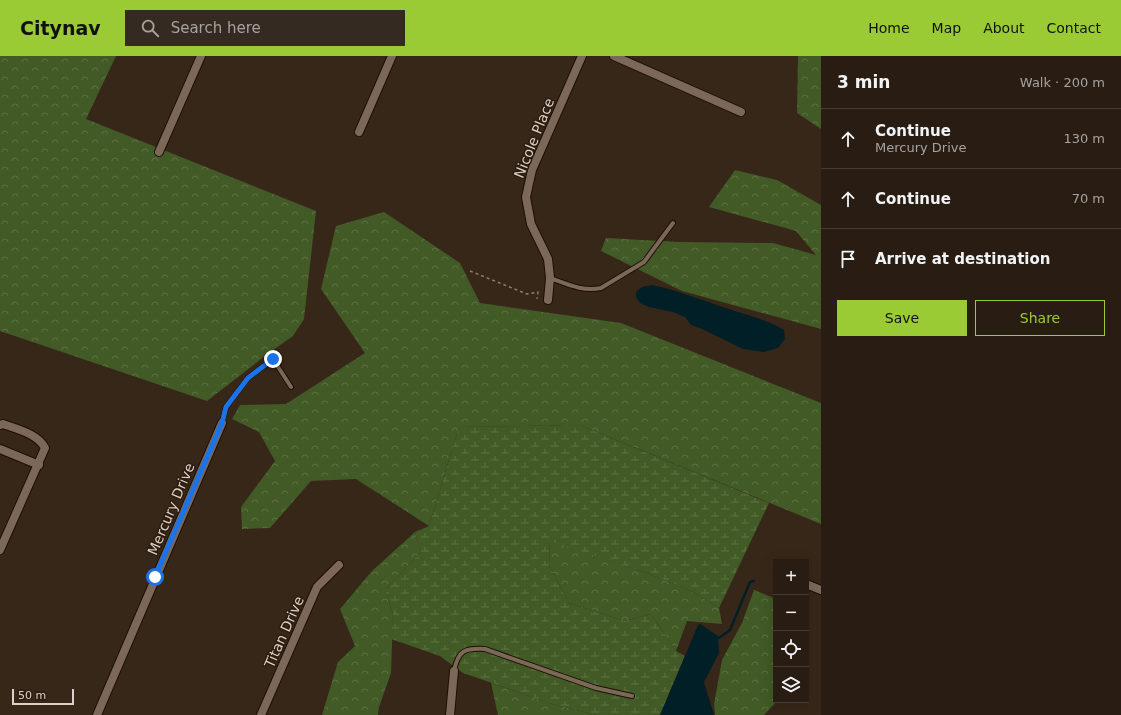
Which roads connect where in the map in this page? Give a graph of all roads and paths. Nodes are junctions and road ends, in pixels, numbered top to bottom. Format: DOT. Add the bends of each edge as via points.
graph roads {
  1 [pos="201,56"];
  2 [pos="392,56"];
  3 [pos="582,56"];
  4 [pos="614,56"];
  5 [pos="741,112"];
  6 [pos="359,132"];
  7 [pos="160,152"];
  8 [pos="673,223"];
  9 [pos="470,271"];
  10 [pos="550,278"];
  11 [pos="537,299"];
  12 [pos="548,300"];
  13 [pos="291,387"];
  14 [pos="222,423"];
  15 [pos="0,425"];
  16 [pos="0,449"];
  17 [pos="38,465"];
  18 [pos="0,550"];
  19 [pos="339,565"];
  20 [pos="809,585"];
  21 [pos="821,590"];
  22 [pos="454,671"];
  23 [pos="632,696"];
  24 [pos="97,715"];
  25 [pos="261,715"];
  26 [pos="450,715"];
  1 -- 7 [label="street"];
  2 -- 6 [label="street"];
  3 -- 10 [label="street, Nicole Place" via="532,170 526,197 531,224 548,259"];
  4 -- 5 [label="street"];
  8 -- 10 [label="lane" via="644,262 601,288 584,289"];
  9 -- 11 [label="path" via="528,294 538,292"];
  10 -- 12 [label="street, Nicole Place"];
  13 -- 14 [label="lane" via="273,359 248,378 226,407"];
  14 -- 24 [label="street, Mercury Drive"];
  15 -- 17 [label="street" via="30,434 42,442 45,448"];
  16 -- 17 [label="street"];
  17 -- 18 [label="street"];
  19 -- 25 [label="street, Titan Drive" via="317,587"];
  20 -- 21 [label="street"];
  22 -- 23 [label="lane" via="461,653 470,648 485,650 596,688"];
  22 -- 26 [label="street"];
}
